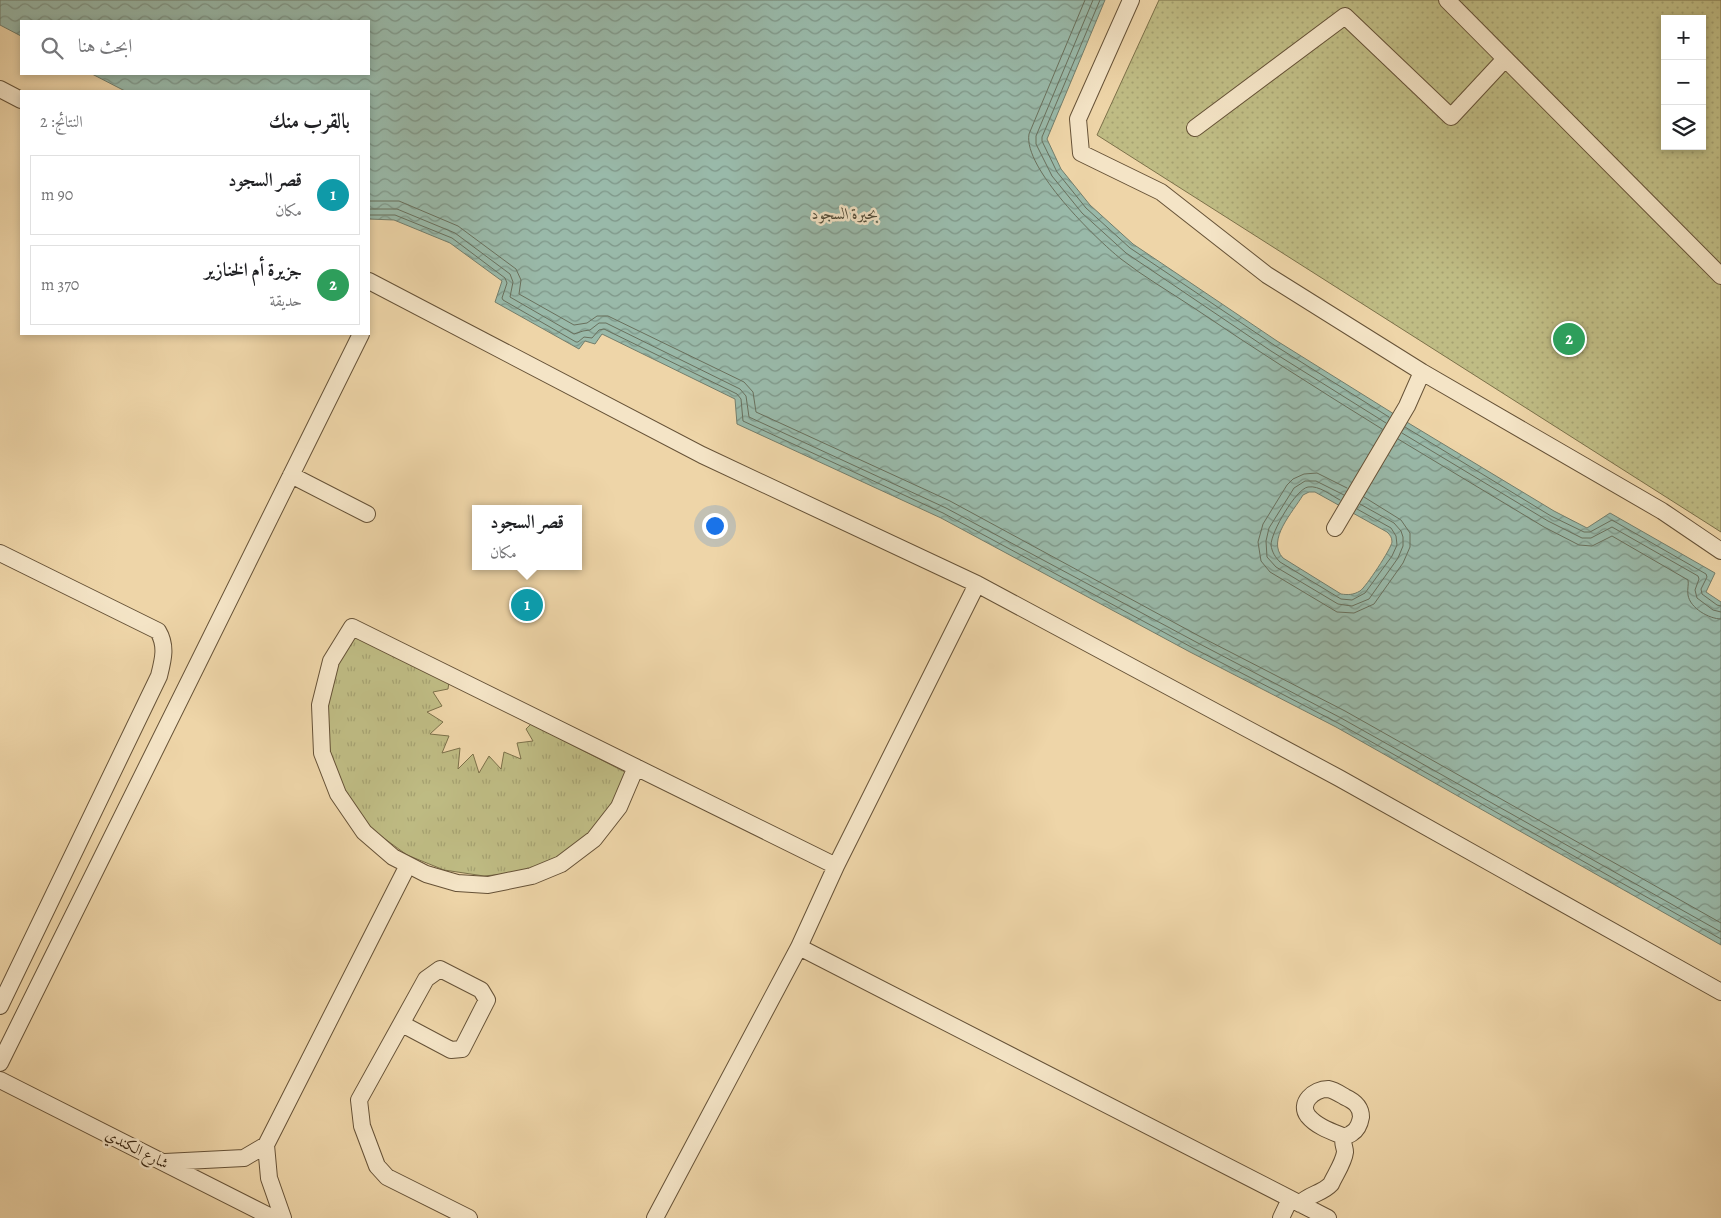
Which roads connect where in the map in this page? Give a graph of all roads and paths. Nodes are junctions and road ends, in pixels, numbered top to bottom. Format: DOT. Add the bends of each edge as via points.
graph roads {
  1 [pos="1131,0"];
  2 [pos="1446,0"];
  3 [pos="1505,59"];
  4 [pos="0,89"];
  5 [pos="20,99"];
  6 [pos="1195,128"];
  7 [pos="1721,276"];
  8 [pos="370,282"];
  9 [pos="360,335"];
  10 [pos="1422,372"];
  11 [pos="291,475"];
  12 [pos="367,514"];
  13 [pos="1335,528"];
  14 [pos="1721,551"];
  15 [pos="0,552"];
  16 [pos="977,584"];
  17 [pos="636,767"];
  18 [pos="408,865"];
  19 [pos="836,866"];
  20 [pos="799,946"];
  21 [pos="1721,992"];
  22 [pos="0,1006"];
  23 [pos="402,1024"];
  24 [pos="0,1063"];
  25 [pos="0,1080"];
  26 [pos="1345,1136"];
  27 [pos="266,1145"];
  28 [pos="162,1162"];
  29 [pos="1295,1202"];
  30 [pos="274,1218"];
  31 [pos="283,1218"];
  32 [pos="468,1218"];
  33 [pos="654,1218"];
  34 [pos="1281,1218"];
  35 [pos="1328,1218"];
  1 -- 10 [label="street" via="1078,119 1081,152 1161,192 1267,275"];
  2 -- 3 [label="street"];
  3 -- 6 [label="street" via="1451,117 1345,16"];
  3 -- 7 [label="street"];
  4 -- 5 [label="street"];
  8 -- 16 [label="street" via="702,455"];
  9 -- 11 [label="street"];
  10 -- 13 [label="street" via="1407,406"];
  10 -- 14 [label="street" via="1662,511"];
  11 -- 12 [label="street"];
  11 -- 24 [label="street"];
  15 -- 22 [label="street" via="158,631 164,640 164,649 159,676"];
  16 -- 19 [label="street"];
  16 -- 21 [label="street" via="1339,778"];
  17 -- 18 [label="street" via="619,807 594,839 561,864 532,876 488,885 457,883"];
  17 -- 18 [label="street" via="352,627 331,661 320,705 322,753 338,794 364,832"];
  17 -- 19 [label="street"];
  18 -- 27 [label="street"];
  19 -- 20 [label="street"];
  20 -- 29 [label="street"];
  20 -- 33 [label="street"];
  23 -- 23 [label="street" via="426,979 440,969 482,990 487,1000 462,1049 451,1050"];
  23 -- 32 [label="street" via="359,1100 362,1126 377,1166 387,1177"];
  25 -- 28 [label="street, شارع الكندي"];
  26 -- 29 [label="street" via="1345,1152 1331,1184"];
  27 -- 28 [label="street" via="244,1158"];
  27 -- 31 [label="street" via="269,1178"];
  28 -- 30 [label="street, شارع الكندي"];
  29 -- 34 [label="street"];
  29 -- 35 [label="street"];
}
